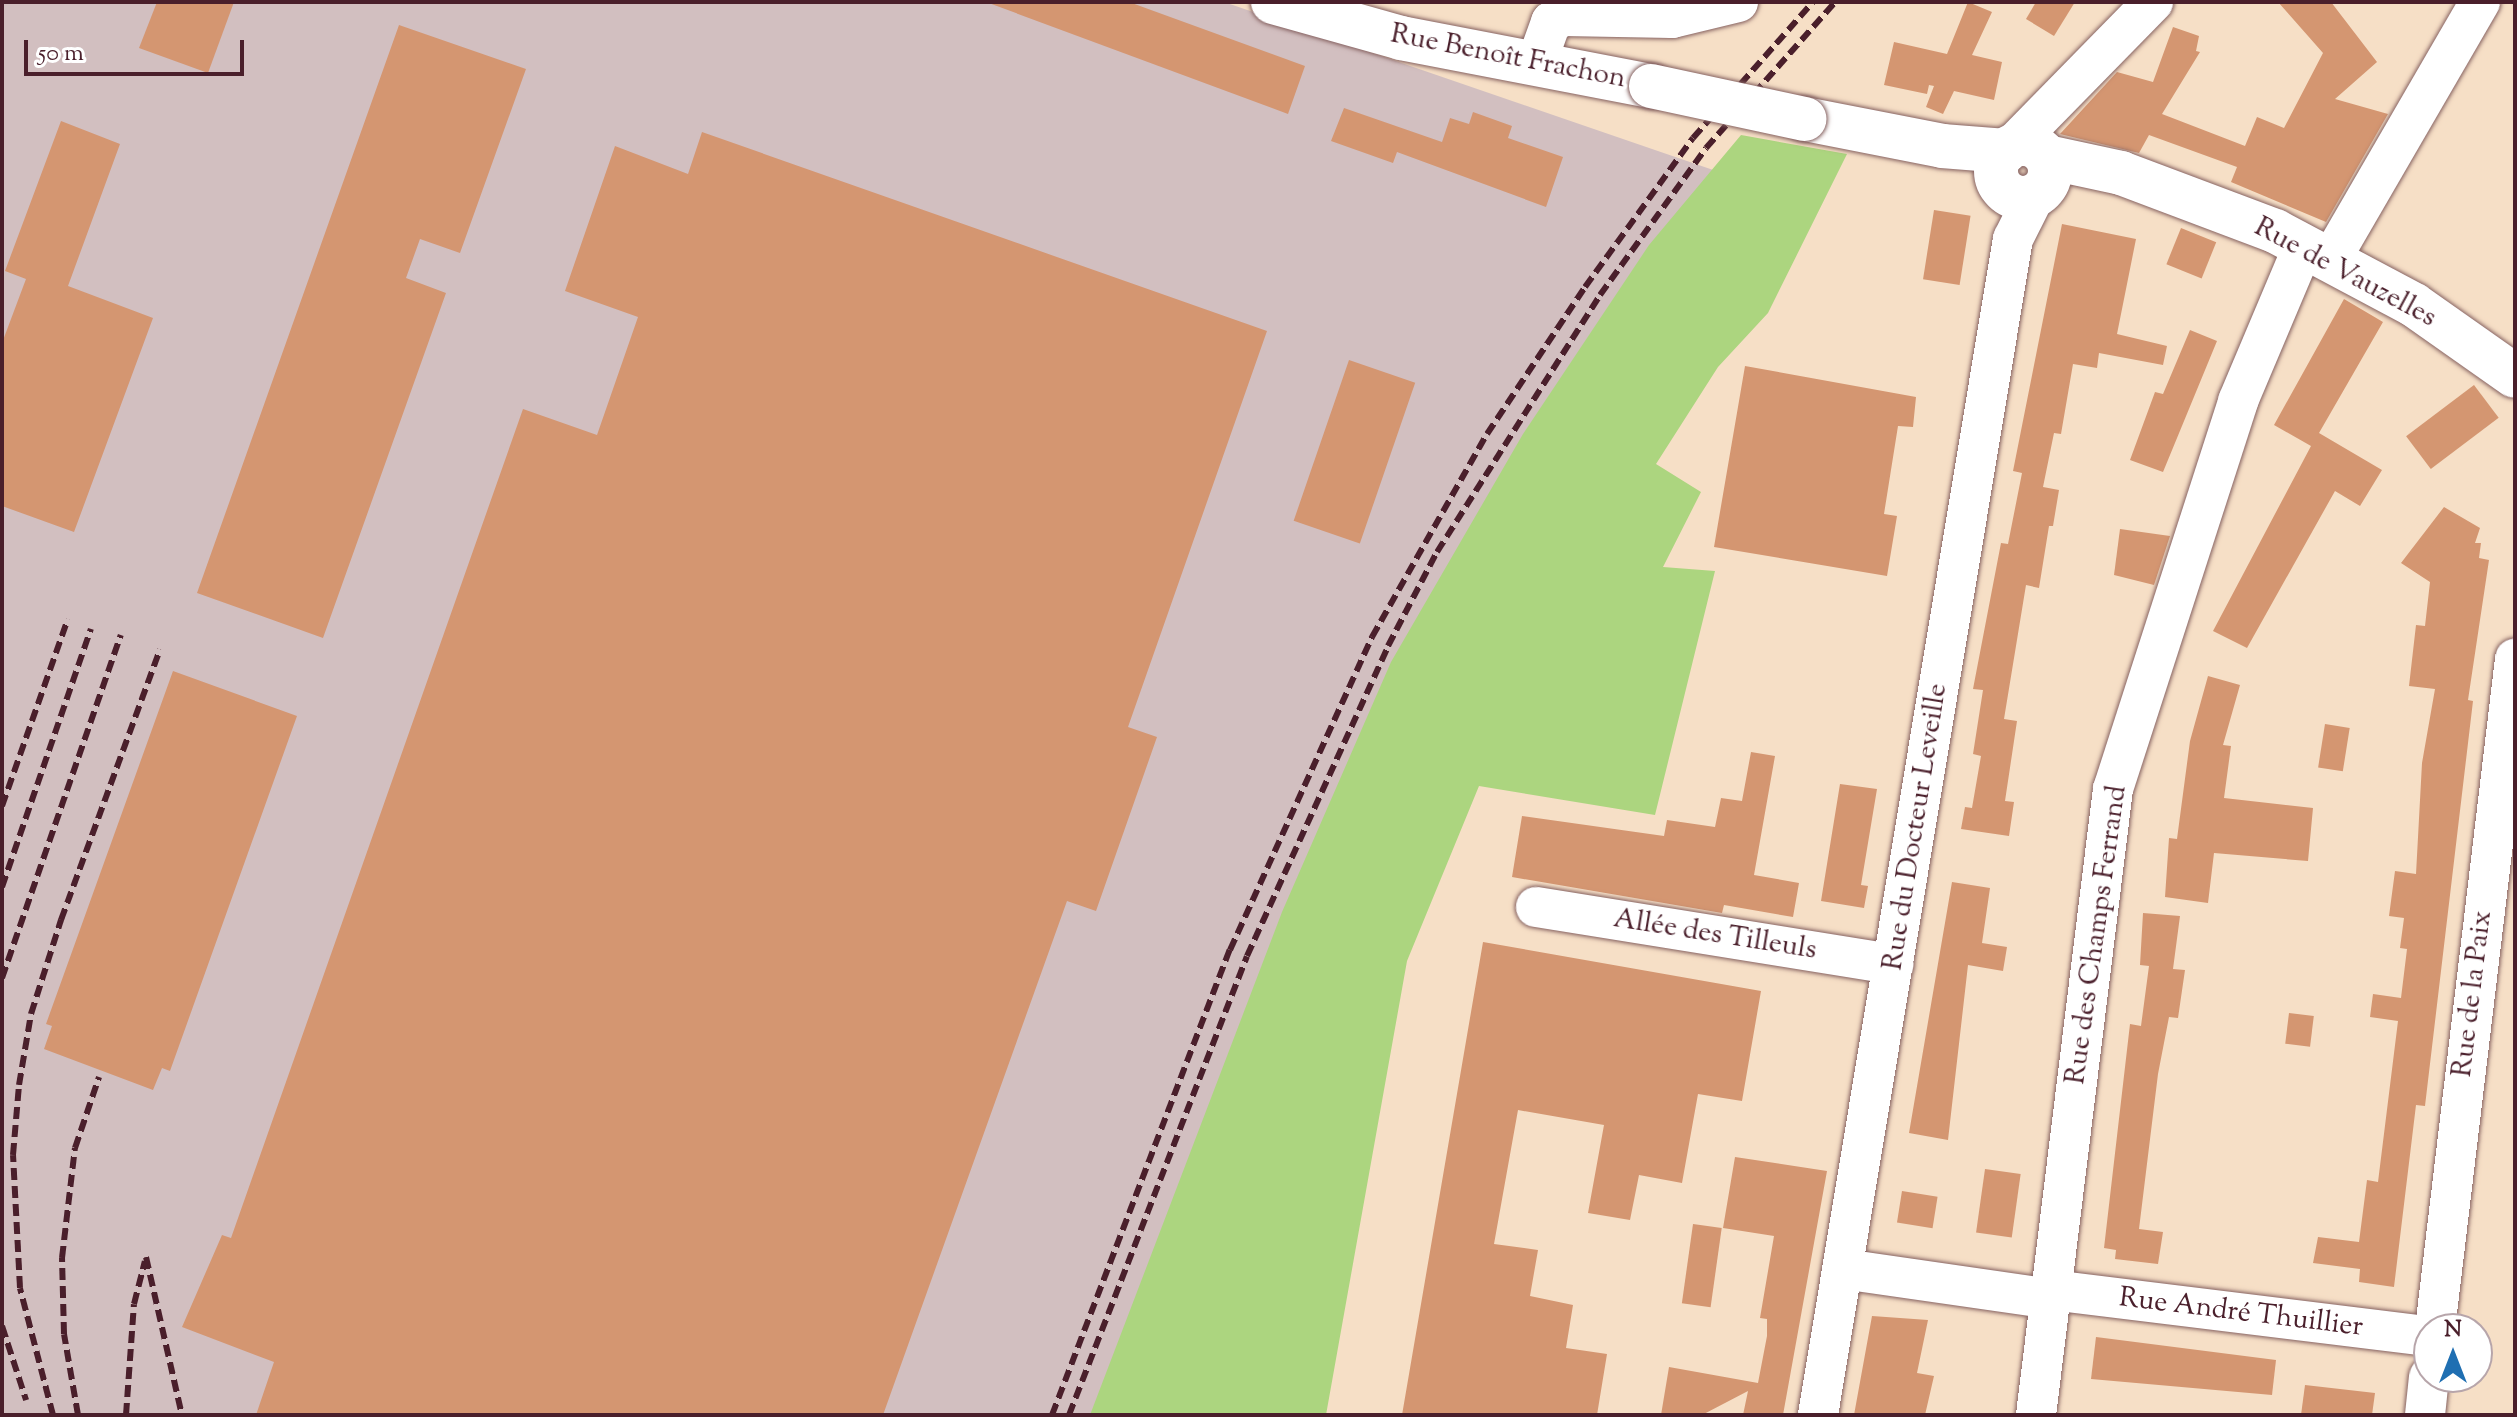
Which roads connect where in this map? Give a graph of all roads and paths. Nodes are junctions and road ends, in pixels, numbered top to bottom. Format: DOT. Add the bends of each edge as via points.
graph roads {
  1 [pos="1273,2"];
  2 [pos="1738,2"];
  3 [pos="2153,2"];
  4 [pos="2480,2"];
  5 [pos="1536,64"];
  6 [pos="2024,169"];
  7 [pos="2317,252"];
  8 [pos="2515,376"];
  9 [pos="2515,659"];
  10 [pos="1536,907"];
  11 [pos="1893,964"];
  12 [pos="1843,1269"];
  13 [pos="2052,1295"];
  14 [pos="2437,1313"];
  15 [pos="2413,1334"];
  16 [pos="2427,1393"];
  17 [pos="1818,1415"];
  18 [pos="2036,1415"];
  19 [pos="2425,1415"];
  1 -- 5 [label="main road, Rue Benoît Frachon" via="1401,38"];
  2 -- 5 [label="street" via="1672,18 1564,16 1551,22"];
  3 -- 6 [label="street, Rue du Docteur Leveille" via="2048,108"];
  4 -- 7 [label="street, Rue des Champs Ferrand"];
  5 -- 6 [label="main road, Rue Benoît Frachon, bridge" via="1942,146"];
  6 -- 7 [label="main road, Rue de Vauzelles" via="2163,191"];
  6 -- 11 [label="street, Rue du Docteur Leveille"];
  7 -- 8 [label="main road, Rue de Vauzelles" via="2414,305"];
  7 -- 13 [label="street, Rue des Champs Ferrand" via="2238,401 2113,789"];
  9 -- 14 [label="street, Rue de la Paix"];
  10 -- 11 [label="street, Allée des Tilleuls"];
  11 -- 12 [label="street, Rue du Docteur Leveille"];
  12 -- 13 [label="street, Rue André Thuillier"];
  12 -- 17 [label="street, Rue du Docteur Leveille"];
  13 -- 15 [label="street, Rue André Thuillier"];
  13 -- 18 [label="street, Rue des Champs Ferrand"];
  16 -- 19 [label="street"];
}
